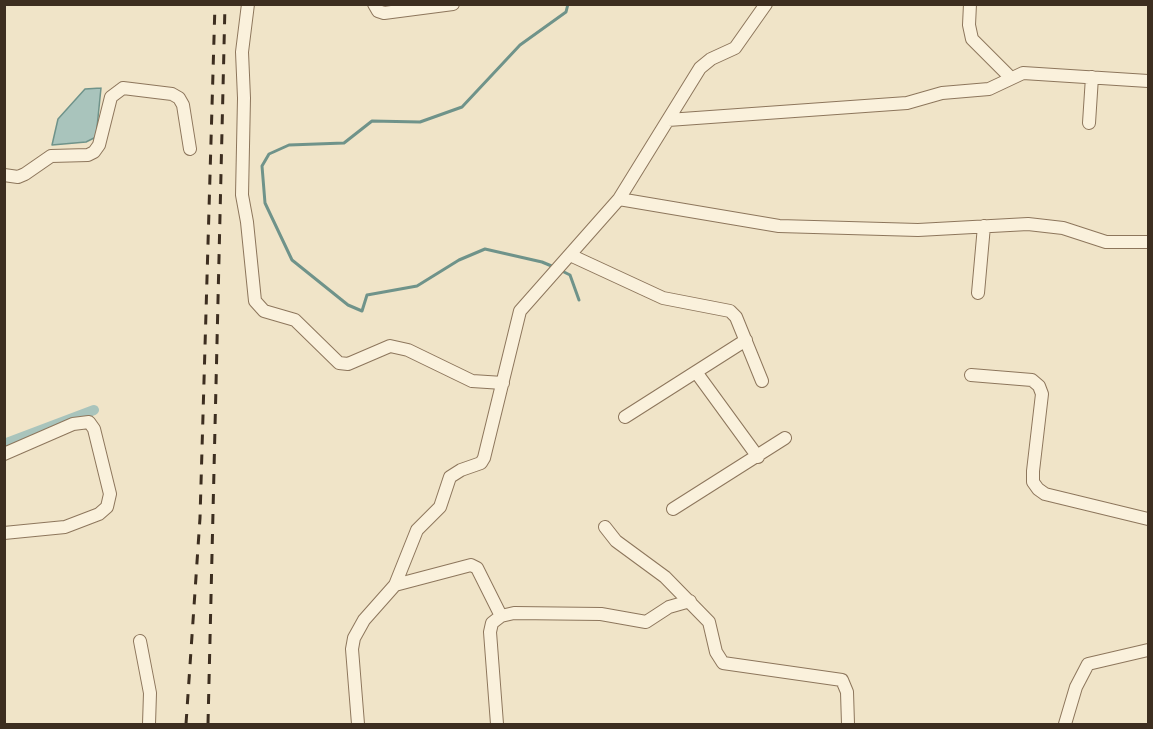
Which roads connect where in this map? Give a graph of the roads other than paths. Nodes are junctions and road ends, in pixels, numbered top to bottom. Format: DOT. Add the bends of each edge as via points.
graph roads {
  1 [pos="249,4"];
  2 [pos="374,4"];
  3 [pos="453,4"];
  4 [pos="765,4"];
  5 [pos="970,4"];
  6 [pos="1092,77"];
  7 [pos="1011,78"];
  8 [pos="1149,81"];
  9 [pos="668,120"];
  10 [pos="1089,123"];
  11 [pos="190,150"];
  12 [pos="4,175"];
  13 [pos="619,199"];
  14 [pos="984,226"];
  15 [pos="1149,242"];
  16 [pos="569,257"];
  17 [pos="978,293"];
  18 [pos="746,340"];
  19 [pos="696,372"];
  20 [pos="971,375"];
  21 [pos="762,381"];
  22 [pos="503,383"];
  23 [pos="625,417"];
  24 [pos="785,438"];
  25 [pos="4,454"];
  26 [pos="758,457"];
  27 [pos="673,509"];
  28 [pos="1149,519"];
  29 [pos="605,527"];
  30 [pos="4,533"];
  31 [pos="396,585"];
  32 [pos="690,602"];
  33 [pos="501,616"];
  34 [pos="140,641"];
  35 [pos="1149,650"];
  36 [pos="149,724"];
  37 [pos="358,724"];
  38 [pos="497,724"];
  39 [pos="848,724"];
  40 [pos="1065,724"];
  1 -- 22 [label="street" via="242,52 242,195 255,301 264,311 295,320 339,363 348,364 390,346 472,381"];
  2 -- 3 [label="street" via="384,13"];
  4 -- 9 [label="street" via="735,48 700,68"];
  5 -- 7 [label="street" via="972,39"];
  6 -- 7 [label="street" via="1023,74"];
  6 -- 8 [label="street"];
  6 -- 10 [label="street"];
  7 -- 9 [label="street" via="989,89 942,93 907,103"];
  9 -- 13 [label="street"];
  11 -- 12 [label="street" via="179,98 123,88 111,98 94,152 51,156 18,177"];
  13 -- 14 [label="street" via="798,228 918,230"];
  13 -- 16 [label="street"];
  14 -- 15 [label="street" via="1048,225 1106,242"];
  14 -- 17 [label="street"];
  16 -- 18 [label="street" via="663,298 730,311"];
  16 -- 22 [label="street" via="520,311"];
  18 -- 19 [label="street"];
  18 -- 21 [label="street"];
  19 -- 23 [label="street"];
  19 -- 26 [label="street"];
  20 -- 28 [label="street" via="1032,380 1039,386 1042,394 1033,482 1038,489 1045,494"];
  22 -- 31 [label="street" via="484,458 450,477 440,507 417,530"];
  24 -- 26 [label="street"];
  25 -- 30 [label="street" via="73,424 89,422 110,494 107,507 99,514 65,527"];
  26 -- 27 [label="street"];
  29 -- 32 [label="street" via="616,541 666,577"];
  31 -- 33 [label="street" via="471,565 477,568"];
  31 -- 37 [label="street" via="364,620 354,638"];
  32 -- 33 [label="street" via="669,608 646,622 601,614"];
  32 -- 39 [label="street" via="709,622 716,652 723,663 842,680 847,692"];
  33 -- 38 [label="street" via="492,623 490,632"];
  34 -- 36 [label="street" via="150,693"];
  35 -- 40 [label="street" via="1088,664"];
}
